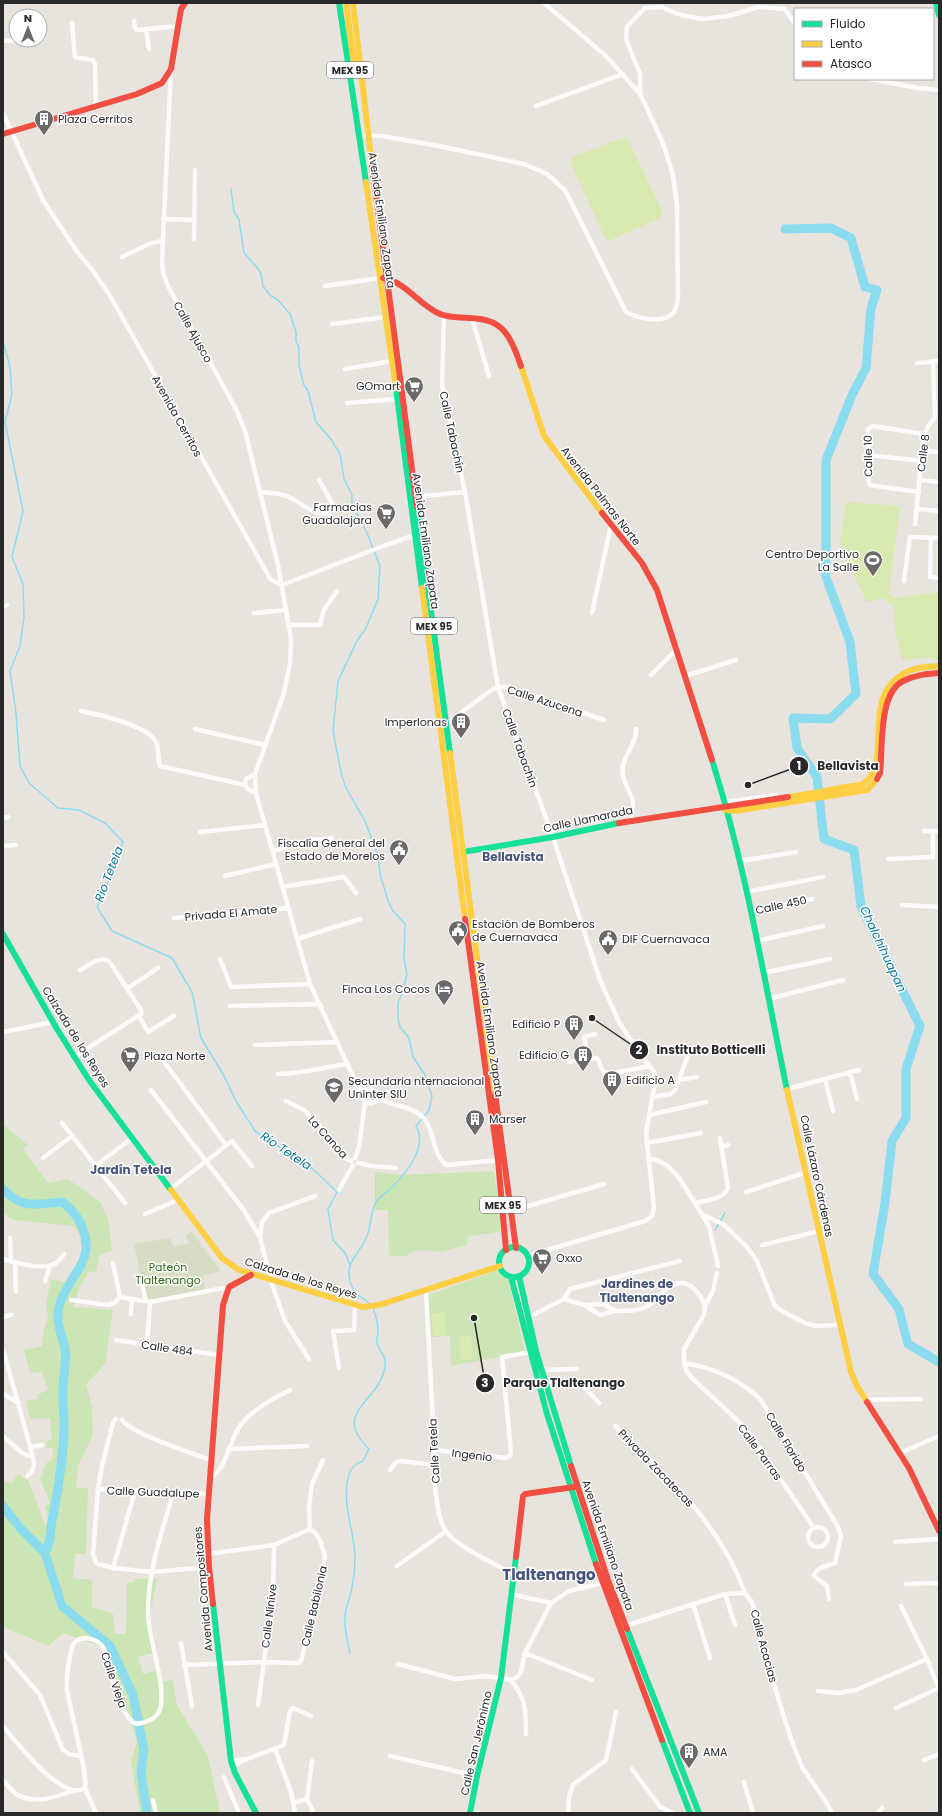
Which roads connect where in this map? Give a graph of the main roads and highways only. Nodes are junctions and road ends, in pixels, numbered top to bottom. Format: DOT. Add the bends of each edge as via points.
graph roads {
  1 [pos="177,3"];
  2 [pos="185,3"];
  3 [pos="339,3"];
  4 [pos="346,3"];
  5 [pos="353,3"];
  6 [pos="936,3"];
  7 [pos="180,14"];
  8 [pos="939,15"];
  9 [pos="3,134"];
  10 [pos="361,138"];
  11 [pos="383,278"];
  12 [pos="413,497"];
  13 [pos="419,534"];
  14 [pos="939,666"];
  15 [pos="939,673"];
  16 [pos="448,759"];
  17 [pos="856,789"];
  18 [pos="726,807"];
  19 [pos="463,852"];
  20 [pos="3,934"];
  21 [pos="485,1044"];
  22 [pos="502,1159"];
  23 [pos="516,1248"];
  24 [pos="506,1250"];
  25 [pos="500,1266"];
  26 [pos="233,1268"];
  27 [pos="251,1275"];
  28 [pos="519,1276"];
  29 [pos="511,1277"];
  30 [pos="237,1282"];
  31 [pos="574,1487"];
  32 [pos="937,1519"];
  33 [pos="939,1531"];
  34 [pos="659,1712"];
  35 [pos="651,1715"];
  36 [pos="470,1812"];
  37 [pos="256,1813"];
  38 [pos="690,1813"];
  39 [pos="699,1813"];
  1 -- 7 [label="main road"];
  2 -- 7 [label="main road"];
  3 -- 10 [label="main road, Avenida Emiliano Zapata / MEX 95"];
  4 -- 10 [label="main road" via="362,128"];
  5 -- 11 [label="main road, Avenida Emiliano Zapata / MEX 95"];
  6 -- 8 [label="main road"];
  7 -- 9 [label="main road" via="171,69 162,83"];
  10 -- 11 [label="main road, Avenida Emiliano Zapata / MEX 95"];
  11 -- 12 [label="main road, Avenida Emiliano Zapata / MEX 95"];
  11 -- 12 [label="main road, Avenida Emiliano Zapata / MEX 95" via="397,399"];
  11 -- 18 [label="main road, Avenida Palmas Norte" via="395,282 444,316 472,318 497,324 510,336 544,436 642,563 657,590"];
  12 -- 13 [label="main road, Avenida Emiliano Zapata / MEX 95"];
  13 -- 16 [label="main road, Avenida Emiliano Zapata / MEX 95" via="446,724"];
  13 -- 16 [label="main road, Avenida Emiliano Zapata / MEX 95" via="441,728"];
  14 -- 17 [label="main road" via="917,668 904,673 890,684 883,696 879,712 874,772 868,781"];
  15 -- 17 [label="main road" via="910,676 891,693 885,711 880,773 867,790"];
  16 -- 19 [label="main road, Avenida Emiliano Zapata / MEX 95"];
  16 -- 21 [label="main road, Avenida Emiliano Zapata / MEX 95"];
  17 -- 18 [label="main road" via="792,800"];
  18 -- 19 [label="main road, Calle Llamarada" via="632,820"];
  18 -- 32 [label="main road, Calle Lázaro Cárdenas" via="740,861 787,1089 851,1372"];
  19 -- 21 [label="main road, Avenida Emiliano Zapata / MEX 95"];
  20 -- 26 [label="main road, Calzada de los Reyes" via="74,1057 131,1138 222,1258"];
  21 -- 22 [label="main road, Avenida Emiliano Zapata / MEX 95"];
  22 -- 23 [label="main road, Avenida Emiliano Zapata / MEX 95"];
  22 -- 24 [label="main road, Avenida Emiliano Zapata / MEX 95"];
  23 -- 24 [label="main road"];
  23 -- 28 [label="main road" via="527,1256 528,1268"];
  24 -- 25 [label="main road" via="500,1257"];
  25 -- 27 [label="main road, Calzada de los Reyes" via="379,1304 358,1307"];
  25 -- 29 [label="main road" via="504,1273"];
  26 -- 27 [label="main road, Calzada de los Reyes"];
  26 -- 30 [label="main road" via="238,1274"];
  27 -- 30 [label="main road"];
  28 -- 29 [label="main road"];
  28 -- 31 [label="main road, Avenida Emiliano Zapata" via="536,1351"];
  29 -- 31 [label="main road, Avenida Emiliano Zapata" via="529,1352"];
  30 -- 37 [label="main road, Avenida Compositores" via="230,1287 223,1305 208,1494 208,1554 232,1764"];
  31 -- 34 [label="main road, Avenida Emiliano Zapata"];
  31 -- 35 [label="main road, Avenida Emiliano Zapata" via="601,1582"];
  31 -- 36 [label="main road, Calle San Jerónimo" via="523,1496 501,1678"];
  32 -- 33 [label="main road, Calle Lázaro Cárdenas"];
  34 -- 35 [label="main road"];
  34 -- 39 [label="main road, Avenida Emiliano Zapata"];
  35 -- 38 [label="main road, Avenida Emiliano Zapata"];
}
